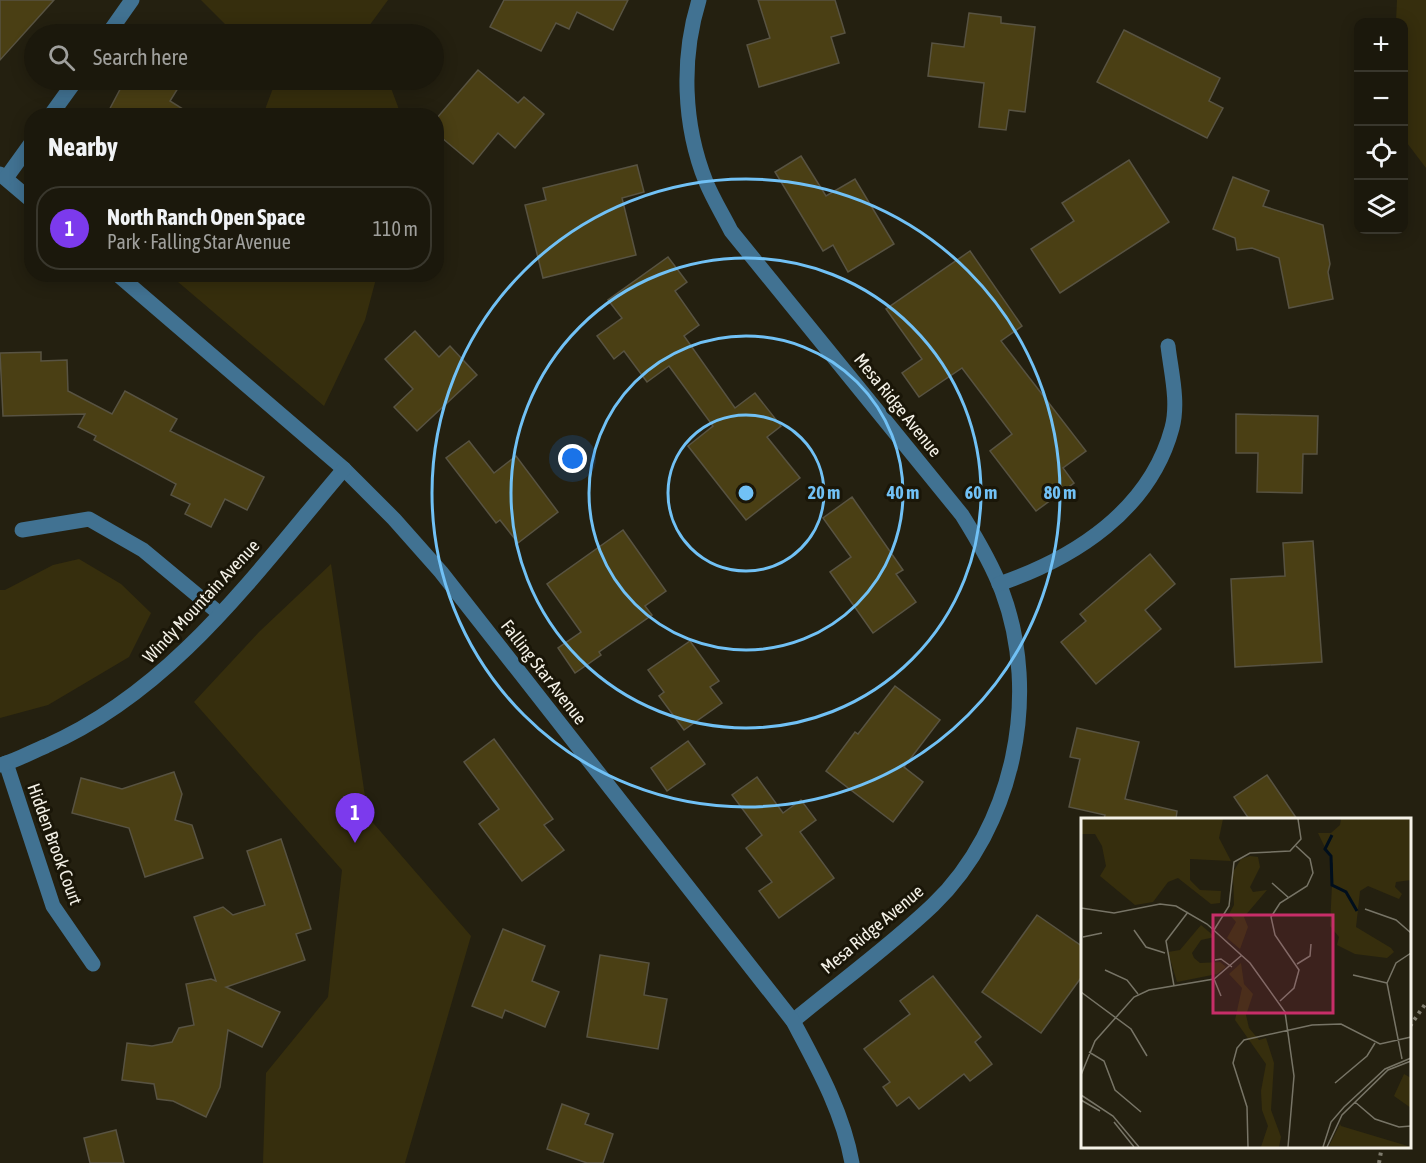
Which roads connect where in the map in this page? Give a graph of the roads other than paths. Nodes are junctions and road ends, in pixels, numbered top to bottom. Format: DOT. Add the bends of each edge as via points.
graph roads {
  1 [pos="132,0"];
  2 [pos="699,0"];
  3 [pos="115,24"];
  4 [pos="69,90"];
  5 [pos="56,108"];
  6 [pos="24,151"];
  7 [pos="3,176"];
  8 [pos="24,194"];
  9 [pos="126,282"];
  10 [pos="1168,346"];
  11 [pos="344,469"];
  12 [pos="22,530"];
  13 [pos="999,584"];
  14 [pos="220,614"];
  15 [pos="3,764"];
  16 [pos="93,964"];
  17 [pos="793,1021"];
  18 [pos="852,1163"];
  1 -- 3 [label="street"];
  2 -- 13 [label="street, Mesa Ridge Avenue" via="686,65 689,115 706,181 731,231 962,515"];
  4 -- 5 [label="street"];
  6 -- 7 [label="street"];
  7 -- 8 [label="street"];
  9 -- 11 [label="street, Falling Star Avenue"];
  10 -- 13 [label="street" via="1174,395 1172,427 1149,481 1119,516 1082,547 1040,570"];
  11 -- 14 [label="street, Windy Mountain Avenue"];
  11 -- 17 [label="street, Falling Star Avenue" via="441,572"];
  12 -- 14 [label="street" via="89,519 143,550"];
  13 -- 17 [label="street, Mesa Ridge Avenue" via="1017,651 1019,713 1009,773 990,824 965,866 934,904"];
  14 -- 15 [label="street, Windy Mountain Avenue" via="172,665 128,701 75,734"];
  15 -- 16 [label="street, Hidden Brook Court" via="53,906"];
  17 -- 18 [label="street, Falling Star Avenue" via="826,1083"];
}
